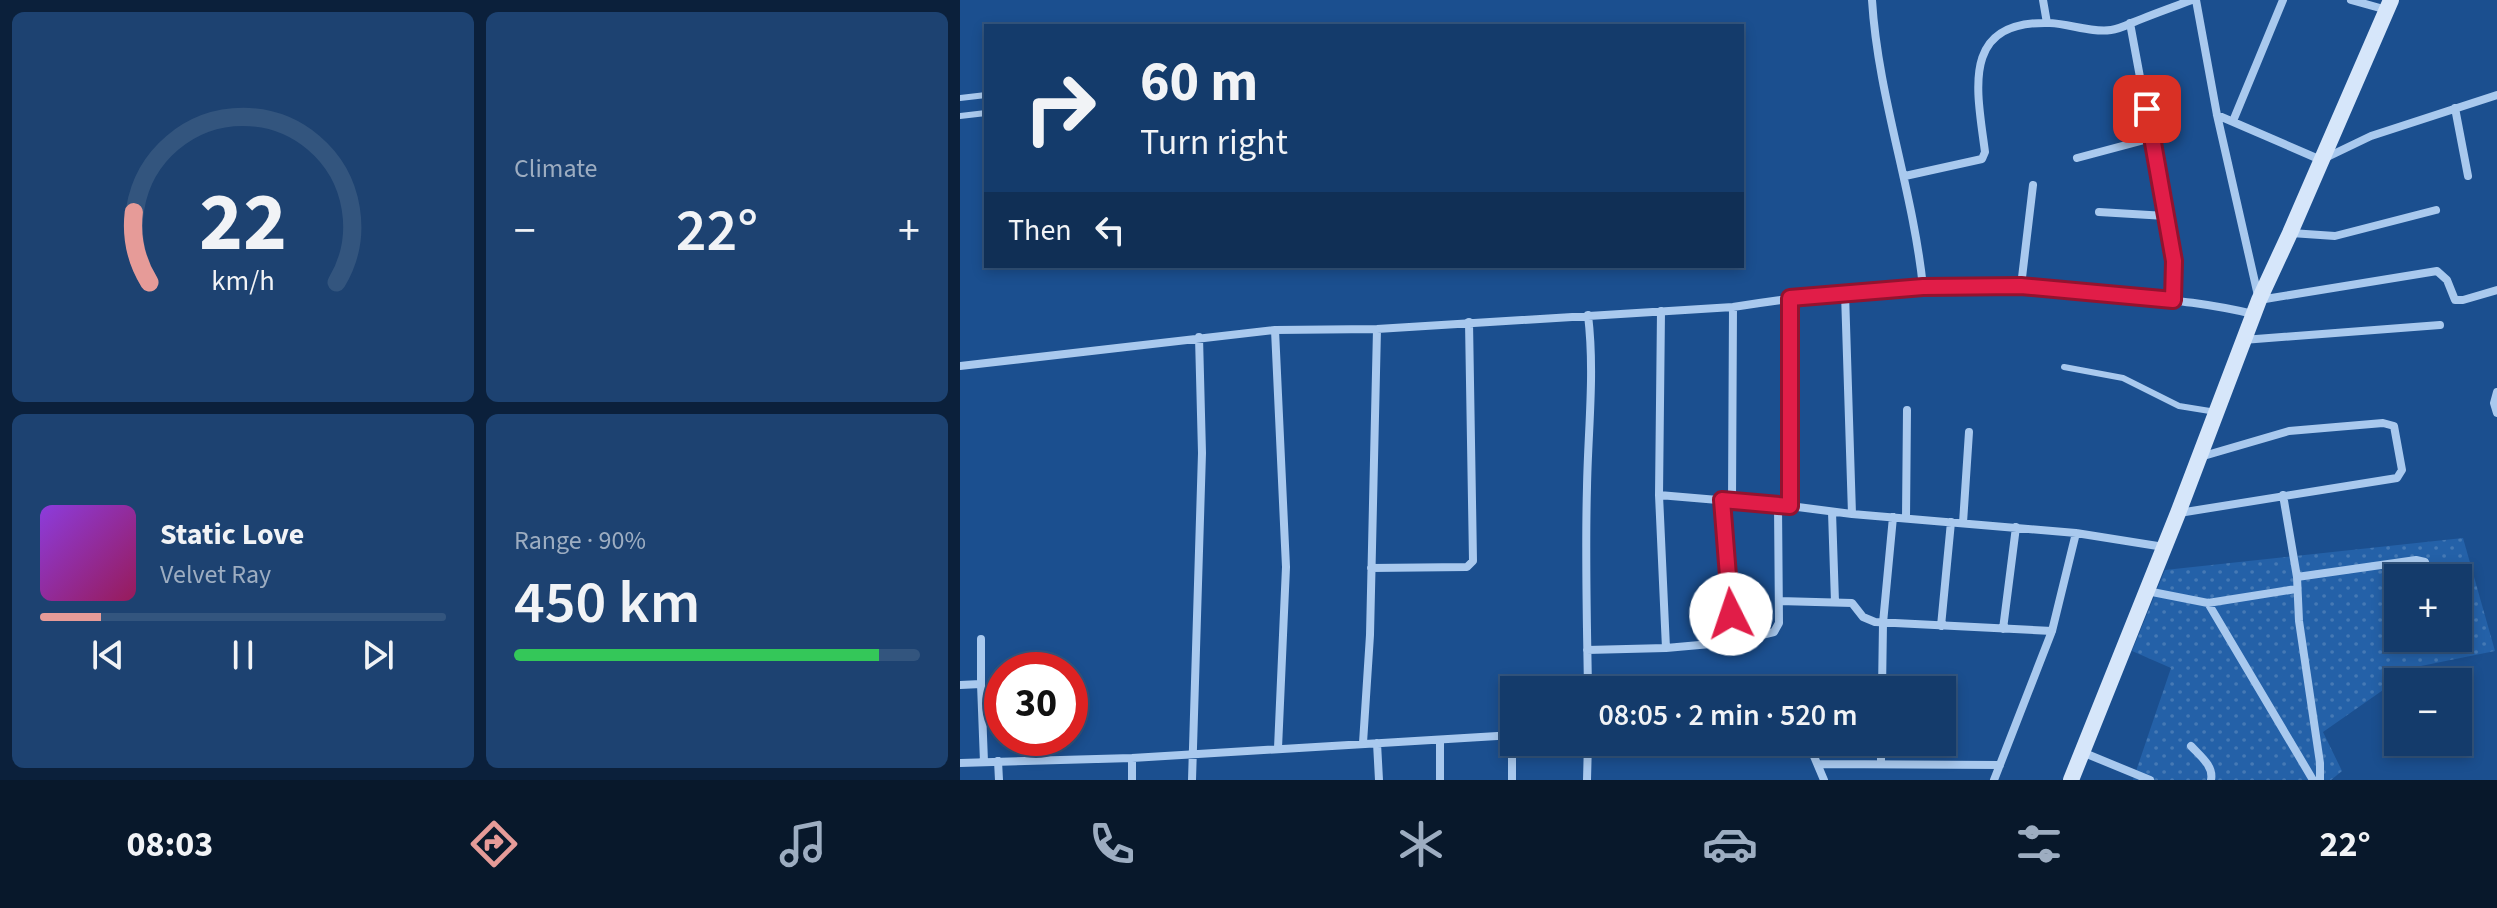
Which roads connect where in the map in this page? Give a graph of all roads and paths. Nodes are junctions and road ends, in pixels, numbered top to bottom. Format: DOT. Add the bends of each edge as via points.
graph roads {
  1 [pos="1872,0"];
  2 [pos="2043,0"];
  3 [pos="2194,0"];
  4 [pos="2283,0"];
  5 [pos="2351,0"];
  6 [pos="2389,5"];
  7 [pos="2047,23"];
  8 [pos="2130,23"];
  9 [pos="984,95"];
  10 [pos="2497,95"];
  11 [pos="960,98"];
  12 [pos="2455,108"];
  13 [pos="984,113"];
  14 [pos="2217,115"];
  15 [pos="960,116"];
  16 [pos="2233,121"];
  17 [pos="2152,138"];
  18 [pos="2077,158"];
  19 [pos="2321,160"];
  20 [pos="1905,176"];
  21 [pos="2468,176"];
  22 [pos="2033,185"];
  23 [pos="2436,210"];
  24 [pos="2099,212"];
  25 [pos="2166,216"];
  26 [pos="2290,233"];
  27 [pos="2021,286"];
  28 [pos="1923,287"];
  29 [pos="2497,290"];
  30 [pos="1845,293"];
  31 [pos="1790,298"];
  32 [pos="2173,300"];
  33 [pos="1733,307"];
  34 [pos="2256,307"];
  35 [pos="1661,311"];
  36 [pos="1588,315"];
  37 [pos="1469,322"];
  38 [pos="2440,325"];
  39 [pos="1377,329"];
  40 [pos="1275,330"];
  41 [pos="1199,337"];
  42 [pos="2243,340"];
  43 [pos="960,366"];
  44 [pos="2064,367"];
  45 [pos="2497,392"];
  46 [pos="1907,410"];
  47 [pos="2216,412"];
  48 [pos="2497,413"];
  49 [pos="1969,432"];
  50 [pos="2199,458"];
  51 [pos="1659,495"];
  52 [pos="2283,495"];
  53 [pos="1727,500"];
  54 [pos="1778,505"];
  55 [pos="1790,506"];
  56 [pos="1832,512"];
  57 [pos="2178,513"];
  58 [pos="1852,514"];
  59 [pos="1893,517"];
  60 [pos="1906,518"];
  61 [pos="1951,522"];
  62 [pos="1963,523"];
  63 [pos="2016,527"];
  64 [pos="2076,533"];
  65 [pos="2164,547"];
  66 [pos="2388,564"];
  67 [pos="2426,564"];
  68 [pos="2384,565"];
  69 [pos="1371,568"];
  70 [pos="2297,577"];
  71 [pos="2296,589"];
  72 [pos="2146,591"];
  73 [pos="1779,601"];
  74 [pos="1835,602"];
  75 [pos="2208,603"];
  76 [pos="1883,623"];
  77 [pos="1941,626"];
  78 [pos="2003,629"];
  79 [pos="2052,631"];
  80 [pos="981,639"];
  81 [pos="1733,642"];
  82 [pos="1666,648"];
  83 [pos="1587,650"];
  84 [pos="1588,676"];
  85 [pos="1882,676"];
  86 [pos="981,684"];
  87 [pos="960,685"];
  88 [pos="1500,736"];
  89 [pos="1440,740"];
  90 [pos="1363,743"];
  91 [pos="1377,743"];
  92 [pos="2191,746"];
  93 [pos="1278,748"];
  94 [pos="2081,752"];
  95 [pos="1192,754"];
  96 [pos="1513,756"];
  97 [pos="1588,756"];
  98 [pos="1814,756"];
  99 [pos="1881,756"];
  100 [pos="1132,758"];
  101 [pos="998,761"];
  102 [pos="984,762"];
  103 [pos="960,763"];
  104 [pos="1819,764"];
  105 [pos="1881,764"];
  106 [pos="2000,765"];
  107 [pos="999,780"];
  108 [pos="1132,780"];
  109 [pos="1192,780"];
  110 [pos="1379,780"];
  111 [pos="1440,780"];
  112 [pos="1512,780"];
  113 [pos="1587,780"];
  114 [pos="1824,780"];
  115 [pos="1994,780"];
  116 [pos="2071,780"];
  117 [pos="2150,780"];
  118 [pos="2211,780"];
  119 [pos="2313,780"];
  120 [pos="2320,780"];
  1 -- 20 [label="street" via="1883,82"];
  2 -- 7 [label="street"];
  3 -- 8 [label="street"];
  3 -- 14 [label="street"];
  4 -- 16 [label="street"];
  5 -- 6 [label="street"];
  6 -- 19 [label="street"];
  7 -- 8 [label="street" via="2114,30"];
  7 -- 20 [label="street" via="2006,30 1986,47 1978,78 1982,159"];
  8 -- 17 [label="street"];
  9 -- 11 [label="lane"];
  10 -- 12 [label="street"];
  12 -- 19 [label="street" via="2371,136"];
  12 -- 21 [label="street"];
  13 -- 15 [label="lane"];
  14 -- 16 [label="street"];
  14 -- 34 [label="street"];
  16 -- 19 [label="street"];
  17 -- 18 [label="street"];
  17 -- 25 [label="street"];
  19 -- 26 [label="street"];
  20 -- 28 [label="street"];
  22 -- 27 [label="street"];
  23 -- 26 [label="street" via="2335,236"];
  24 -- 25 [label="street"];
  25 -- 32 [label="street" via="2174,261"];
  26 -- 34 [label="street"];
  27 -- 28 [label="street"];
  27 -- 32 [label="street"];
  28 -- 30 [label="street"];
  29 -- 34 [label="street" via="2455,300 2437,271"];
  30 -- 31 [label="street"];
  30 -- 58 [label="street"];
  31 -- 33 [label="street"];
  31 -- 55 [label="street"];
  32 -- 34 [label="street"];
  33 -- 35 [label="street"];
  33 -- 53 [label="street"];
  34 -- 42 [label="street"];
  35 -- 36 [label="street"];
  35 -- 51 [label="street"];
  36 -- 37 [label="street"];
  36 -- 83 [label="street" via="1592,392"];
  37 -- 39 [label="street"];
  37 -- 69 [label="street" via="1473,561 1467,567"];
  38 -- 42 [label="street"];
  39 -- 40 [label="street"];
  39 -- 69 [label="street"];
  40 -- 41 [label="street"];
  40 -- 93 [label="street" via="1286,567"];
  41 -- 43 [label="street"];
  41 -- 95 [label="street" via="1202,453"];
  42 -- 47 [label="street"];
  44 -- 47 [label="lane" via="2123,378 2179,406"];
  45 -- 48 [label="street"];
  46 -- 60 [label="street"];
  47 -- 50 [label="street"];
  49 -- 62 [label="street"];
  50 -- 52 [label="street" via="2289,431 2394,426 2402,470 2397,478"];
  50 -- 57 [label="street"];
  51 -- 53 [label="street"];
  51 -- 82 [label="street"];
  52 -- 57 [label="street"];
  52 -- 70 [label="street"];
  53 -- 54 [label="street"];
  53 -- 81 [label="street"];
  54 -- 55 [label="street"];
  54 -- 73 [label="street"];
  55 -- 56 [label="street"];
  56 -- 58 [label="street"];
  56 -- 74 [label="street"];
  57 -- 65 [label="street"];
  58 -- 59 [label="street"];
  59 -- 60 [label="street"];
  59 -- 76 [label="street"];
  60 -- 61 [label="street"];
  61 -- 62 [label="street"];
  61 -- 77 [label="street"];
  62 -- 63 [label="street"];
  63 -- 64 [label="street"];
  63 -- 78 [label="street"];
  64 -- 65 [label="street"];
  64 -- 79 [label="street"];
  65 -- 72 [label="street"];
  66 -- 67 [label="street"];
  68 -- 70 [label="street"];
  69 -- 90 [label="street"];
  70 -- 71 [label="street"];
  71 -- 75 [label="street"];
  71 -- 120 [label="street"];
  72 -- 75 [label="street"];
  72 -- 94 [label="street"];
  73 -- 74 [label="street"];
  73 -- 81 [label="street" via="1774,632"];
  74 -- 76 [label="street" via="1852,603 1866,619"];
  75 -- 119 [label="street"];
  76 -- 77 [label="street"];
  76 -- 85 [label="street"];
  77 -- 78 [label="street"];
  78 -- 79 [label="street"];
  79 -- 106 [label="street"];
  80 -- 86 [label="street"];
  81 -- 82 [label="street"];
  82 -- 83 [label="street"];
  83 -- 84 [label="street"];
  86 -- 87 [label="street"];
  86 -- 102 [label="street"];
  88 -- 89 [label="street"];
  89 -- 91 [label="street"];
  89 -- 111 [label="street"];
  90 -- 91 [label="street"];
  90 -- 93 [label="street"];
  91 -- 110 [label="street"];
  92 -- 118 [label="street" via="2210,767"];
  93 -- 95 [label="street"];
  94 -- 116 [label="street"];
  94 -- 117 [label="street"];
  95 -- 100 [label="street"];
  95 -- 109 [label="street"];
  96 -- 112 [label="street"];
  97 -- 113 [label="street"];
  98 -- 104 [label="street"];
  99 -- 105 [label="street"];
  100 -- 101 [label="street"];
  100 -- 108 [label="street"];
  101 -- 102 [label="street"];
  101 -- 107 [label="street"];
  102 -- 103 [label="street"];
  104 -- 105 [label="street"];
  104 -- 114 [label="street"];
  105 -- 106 [label="street"];
  106 -- 115 [label="street"];
}
